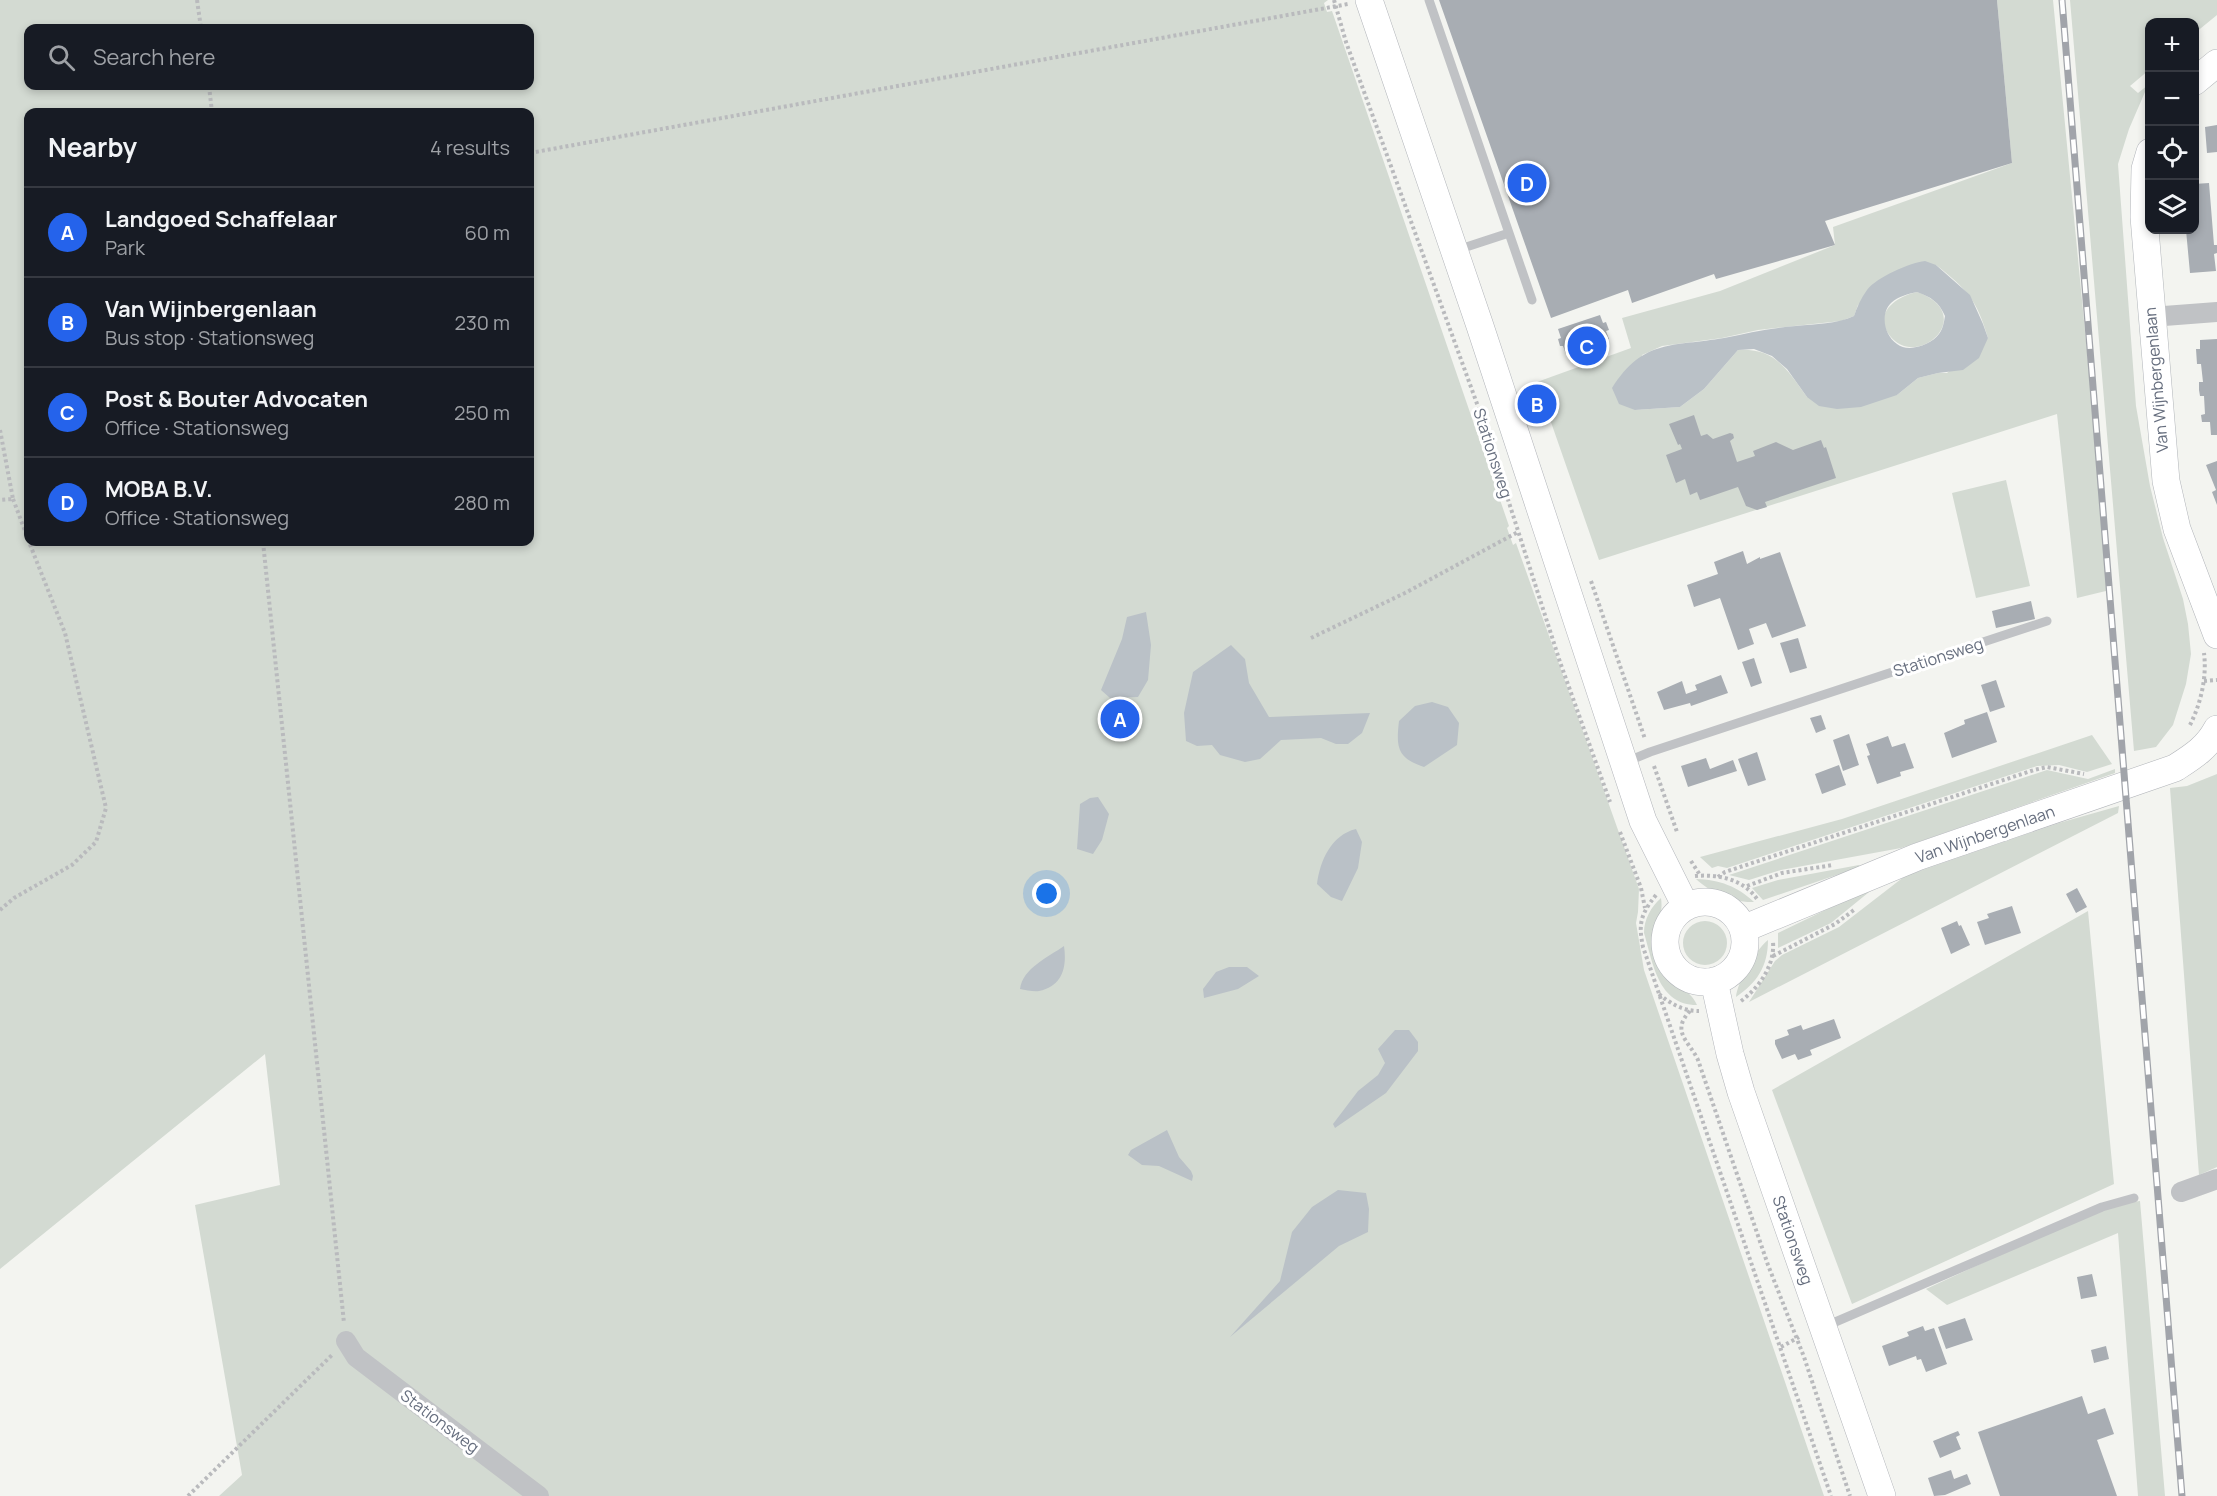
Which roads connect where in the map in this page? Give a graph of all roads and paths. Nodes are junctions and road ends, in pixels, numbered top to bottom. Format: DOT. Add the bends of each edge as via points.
graph roads {
  1 [pos="197,0"];
  2 [pos="1334,0"];
  3 [pos="1429,0"];
  4 [pos="1361,1"];
  5 [pos="1335,7"];
  6 [pos="200,24"];
  7 [pos="2217,63"];
  8 [pos="2199,78"];
  9 [pos="209,90"];
  10 [pos="212,108"];
  11 [pos="534,152"];
  12 [pos="2145,169"];
  13 [pos="1509,233"];
  14 [pos="1454,251"];
  15 [pos="1532,300"];
  16 [pos="2217,312"];
  17 [pos="2151,317"];
  18 [pos="0,430"];
  19 [pos="13,499"];
  20 [pos="0,500"];
  21 [pos="24,527"];
  22 [pos="1518,532"];
  23 [pos="31,546"];
  24 [pos="263,546"];
  25 [pos="2047,621"];
  26 [pos="2217,636"];
  27 [pos="1311,638"];
  28 [pos="2217,680"];
  29 [pos="2188,729"];
  30 [pos="2217,729"];
  31 [pos="1624,763"];
  32 [pos="2088,775"];
  33 [pos="1611,806"];
  34 [pos="1619,828"];
  35 [pos="1700,875"];
  36 [pos="1718,877"];
  37 [pos="1747,886"];
  38 [pos="1686,907"];
  39 [pos="0,910"];
  40 [pos="1743,929"];
  41 [pos="1714,981"];
  42 [pos="1659,994"];
  43 [pos="2217,1179"];
  44 [pos="2181,1192"];
  45 [pos="2134,1198"];
  46 [pos="1824,1327"];
  47 [pos="346,1341"];
  48 [pos="188,1496"];
  49 [pos="539,1496"];
  50 [pos="1831,1496"];
  51 [pos="1850,1496"];
  52 [pos="1882,1496"];
  1 -- 6 [label="path"];
  2 -- 5 [label="path, Stationsweg"];
  3 -- 13 [label="lane"];
  4 -- 5 [label="path"];
  4 -- 14 [label="main road, Stationsweg"];
  5 -- 11 [label="path"];
  5 -- 22 [label="path, Stationsweg" via="1480,412"];
  7 -- 8 [label="main road"];
  9 -- 10 [label="path"];
  12 -- 17 [label="main road, Van Wijnbergenlaan"];
  13 -- 14 [label="lane"];
  13 -- 15 [label="lane"];
  14 -- 31 [label="main road, Stationsweg"];
  16 -- 17 [label="street"];
  17 -- 26 [label="main road, Van Wijnbergenlaan" via="2170,503"];
  18 -- 19 [label="path"];
  19 -- 20 [label="path"];
  19 -- 21 [label="path"];
  22 -- 27 [label="path"];
  22 -- 33 [label="path, Stationsweg"];
  23 -- 39 [label="path" via="64,633 106,808 96,842 72,866"];
  24 -- 47 [label="path"];
  25 -- 31 [label="lane, Stationsweg"];
  28 -- 29 [label="path" via="2204,681"];
  30 -- 40 [label="main road, Van Wijnbergenlaan" via="2199,753 2175,768 1917,857"];
  31 -- 38 [label="main road, Stationsweg" via="1643,821"];
  32 -- 36 [label="path" via="2047,767 2034,770"];
  34 -- 42 [label="path" via="1641,888 1645,908 1640,932"];
  35 -- 36 [label="path"];
  36 -- 37 [label="path"];
  38 -- 40 [label="main road" via="1697,902 1720,904 1738,918"];
  38 -- 41 [label="main road" via="1676,914 1665,937 1670,962 1684,975"];
  40 -- 41 [label="main road" via="1745,940 1740,961"];
  41 -- 46 [label="main road, Stationsweg" via="1741,1092"];
  42 -- 50 [label="path"];
  42 -- 51 [label="path" via="1690,1011 1683,1021 1682,1035 1698,1060"];
  43 -- 44 [label="street"];
  45 -- 46 [label="lane" via="2102,1207"];
  46 -- 52 [label="main road, Stationsweg"];
  47 -- 48 [label="path"];
  47 -- 49 [label="street, Stationsweg" via="356,1357"];
}
